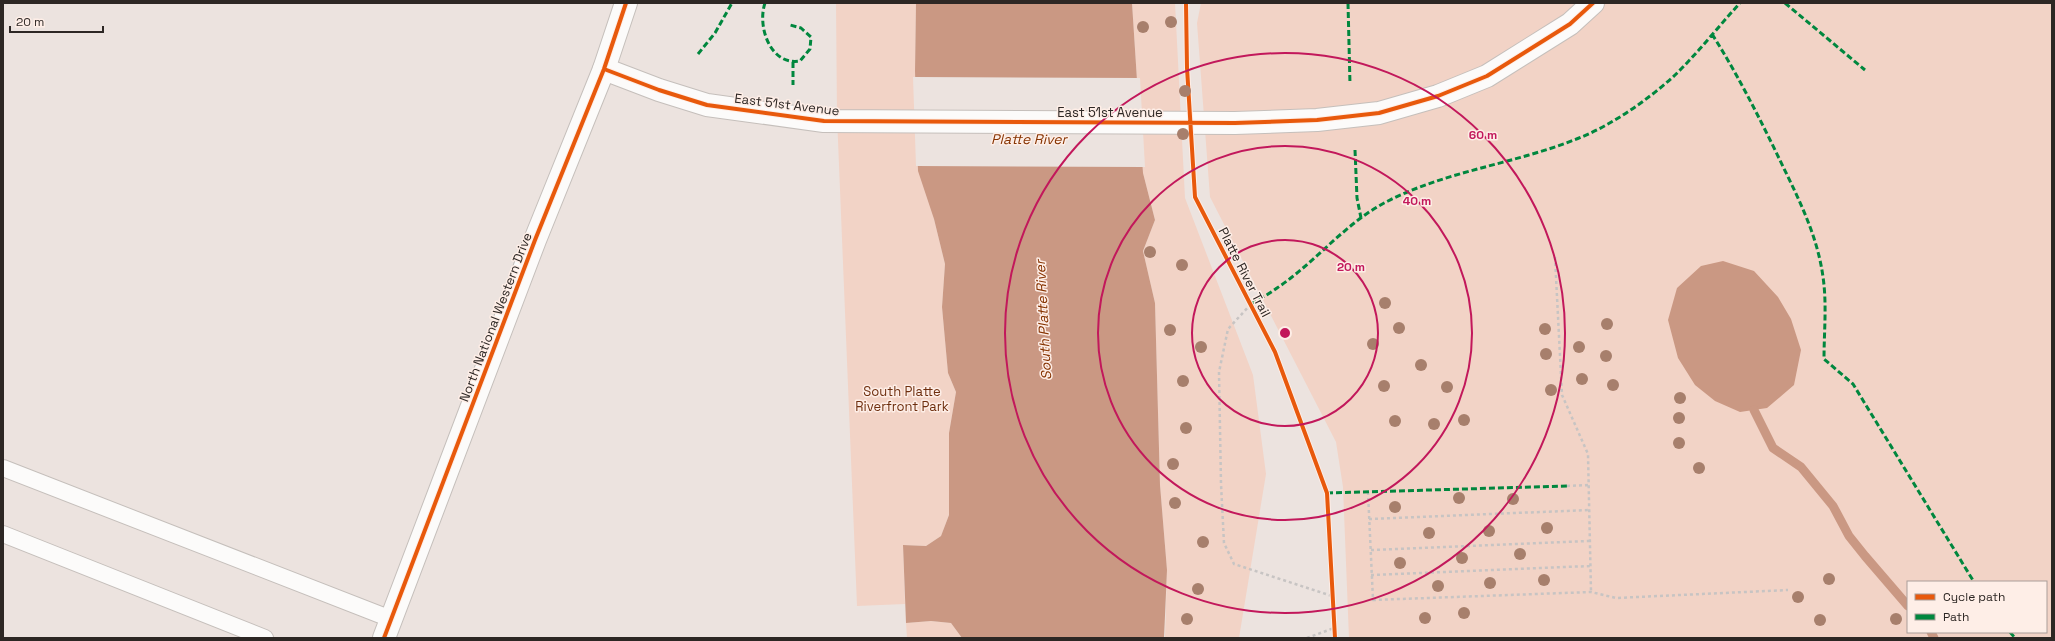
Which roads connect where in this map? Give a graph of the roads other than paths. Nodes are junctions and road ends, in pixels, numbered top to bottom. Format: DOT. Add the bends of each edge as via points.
graph roads {
  1 [pos="626,3"];
  2 [pos="1593,3"];
  3 [pos="604,69"];
  4 [pos="3,468"];
  5 [pos="3,534"];
  6 [pos="388,629"];
  7 [pos="265,638"];
  1 -- 3 [label="street, North National Western Drive"];
  2 -- 3 [label="street, East 51st Avenue" via="1570,24 1488,76 1438,96 1378,113 1317,120 1235,123 824,121 707,105"];
  3 -- 6 [label="street, North National Western Drive" via="535,240"];
  4 -- 6 [label="lane"];
  5 -- 7 [label="lane"];
}
